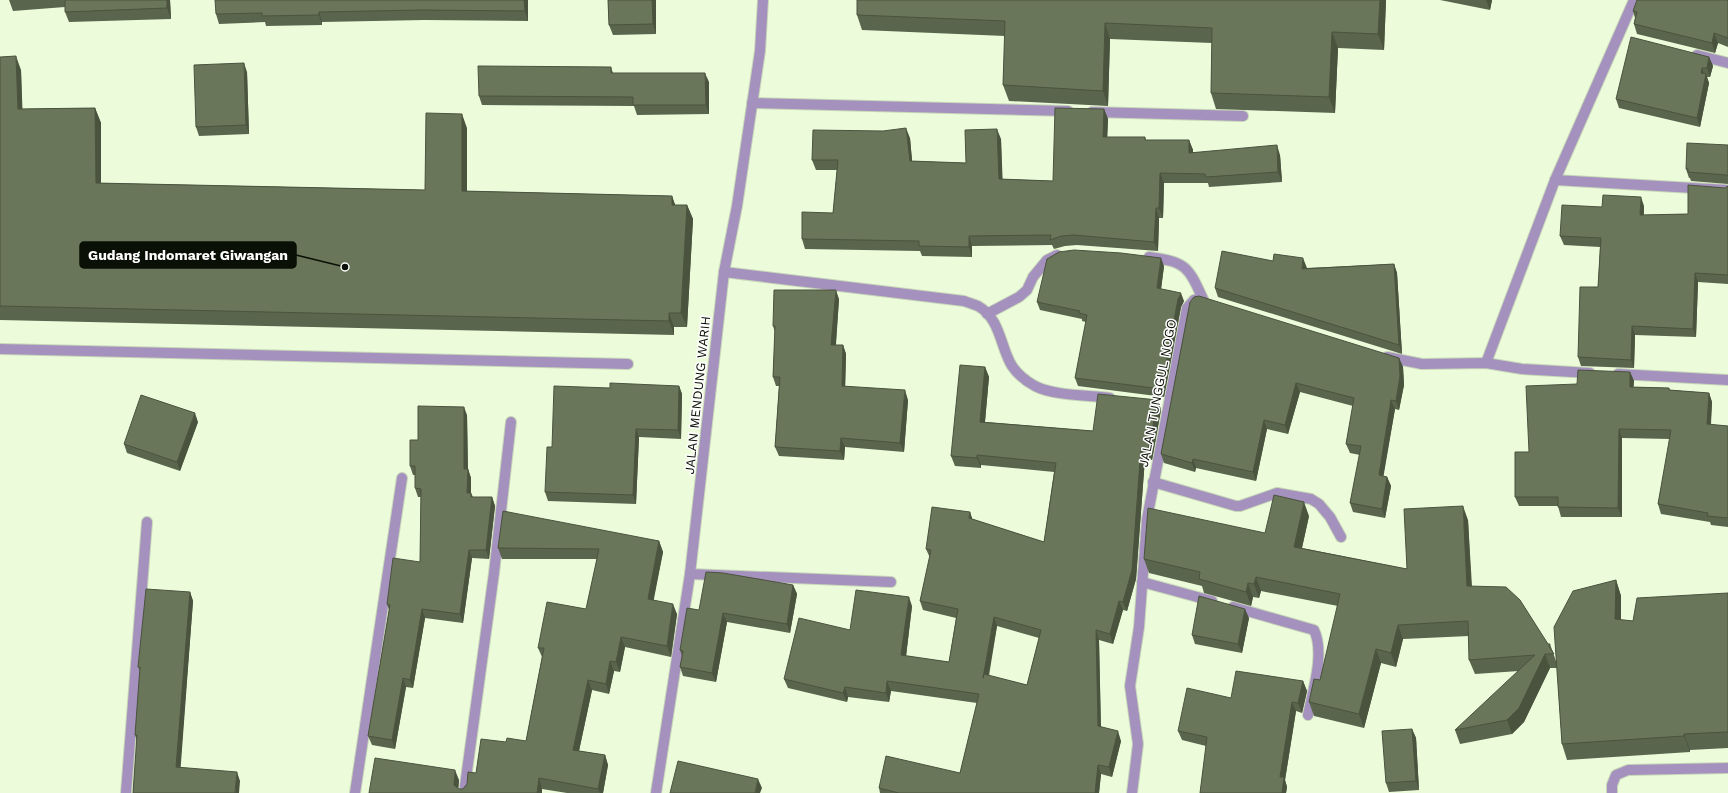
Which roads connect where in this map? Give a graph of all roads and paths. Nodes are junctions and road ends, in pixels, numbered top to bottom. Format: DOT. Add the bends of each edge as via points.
graph roads {
  1 [pos="763,0"];
  2 [pos="1634,0"];
  3 [pos="1684,52"];
  4 [pos="1728,63"];
  5 [pos="752,103"];
  6 [pos="1243,116"];
  7 [pos="1555,180"];
  8 [pos="1728,190"];
  9 [pos="1070,251"];
  10 [pos="1142,256"];
  11 [pos="724,272"];
  12 [pos="988,314"];
  13 [pos="0,349"];
  14 [pos="1378,355"];
  15 [pos="1486,363"];
  16 [pos="628,364"];
  17 [pos="1728,380"];
  18 [pos="1121,399"];
  19 [pos="511,422"];
  20 [pos="402,478"];
  21 [pos="1153,482"];
  22 [pos="147,522"];
  23 [pos="1341,538"];
  24 [pos="690,574"];
  25 [pos="891,582"];
  26 [pos="1142,582"];
  27 [pos="1308,715"];
  28 [pos="1728,768"];
  29 [pos="126,793"];
  30 [pos="355,793"];
  31 [pos="464,793"];
  32 [pos="656,793"];
  33 [pos="1132,793"];
  34 [pos="1612,793"];
  1 -- 5 [label="street, JALAN MENDUNG WARIH" via="760,51"];
  2 -- 7 [label="street" via="1623,37"];
  3 -- 4 [label="street"];
  5 -- 6 [label="street"];
  5 -- 11 [label="street, JALAN MENDUNG WARIH" via="737,206"];
  7 -- 8 [label="street"];
  7 -- 15 [label="street"];
  9 -- 12 [label="street" via="1047,260 1019,297"];
  10 -- 21 [label="street, JALAN TUNGGUL NOGO" via="1178,262 1191,273 1207,300 1194,300 1187,308 1164,404"];
  11 -- 12 [label="street" via="964,301 978,306"];
  11 -- 24 [label="street, JALAN MENDUNG WARIH"];
  12 -- 18 [label="street" via="996,326 1012,366 1036,387 1050,391"];
  13 -- 16 [label="street"];
  14 -- 15 [label="street" via="1422,364"];
  15 -- 17 [label="street" via="1522,369"];
  19 -- 31 [label="street" via="494,573"];
  20 -- 30 [label="street"];
  21 -- 23 [label="street" via="1236,506 1277,493 1311,499 1330,517"];
  21 -- 26 [label="street, JALAN TUNGGUL NOGO"];
  22 -- 29 [label="street"];
  24 -- 25 [label="street"];
  24 -- 32 [label="street, JALAN MENDUNG WARIH"];
  26 -- 27 [label="street" via="1314,630 1320,650"];
  26 -- 33 [label="street, JALAN TUNGGUL NOGO" via="1139,627 1130,686 1138,744"];
  28 -- 34 [label="street" via="1628,770 1616,774"];
}
